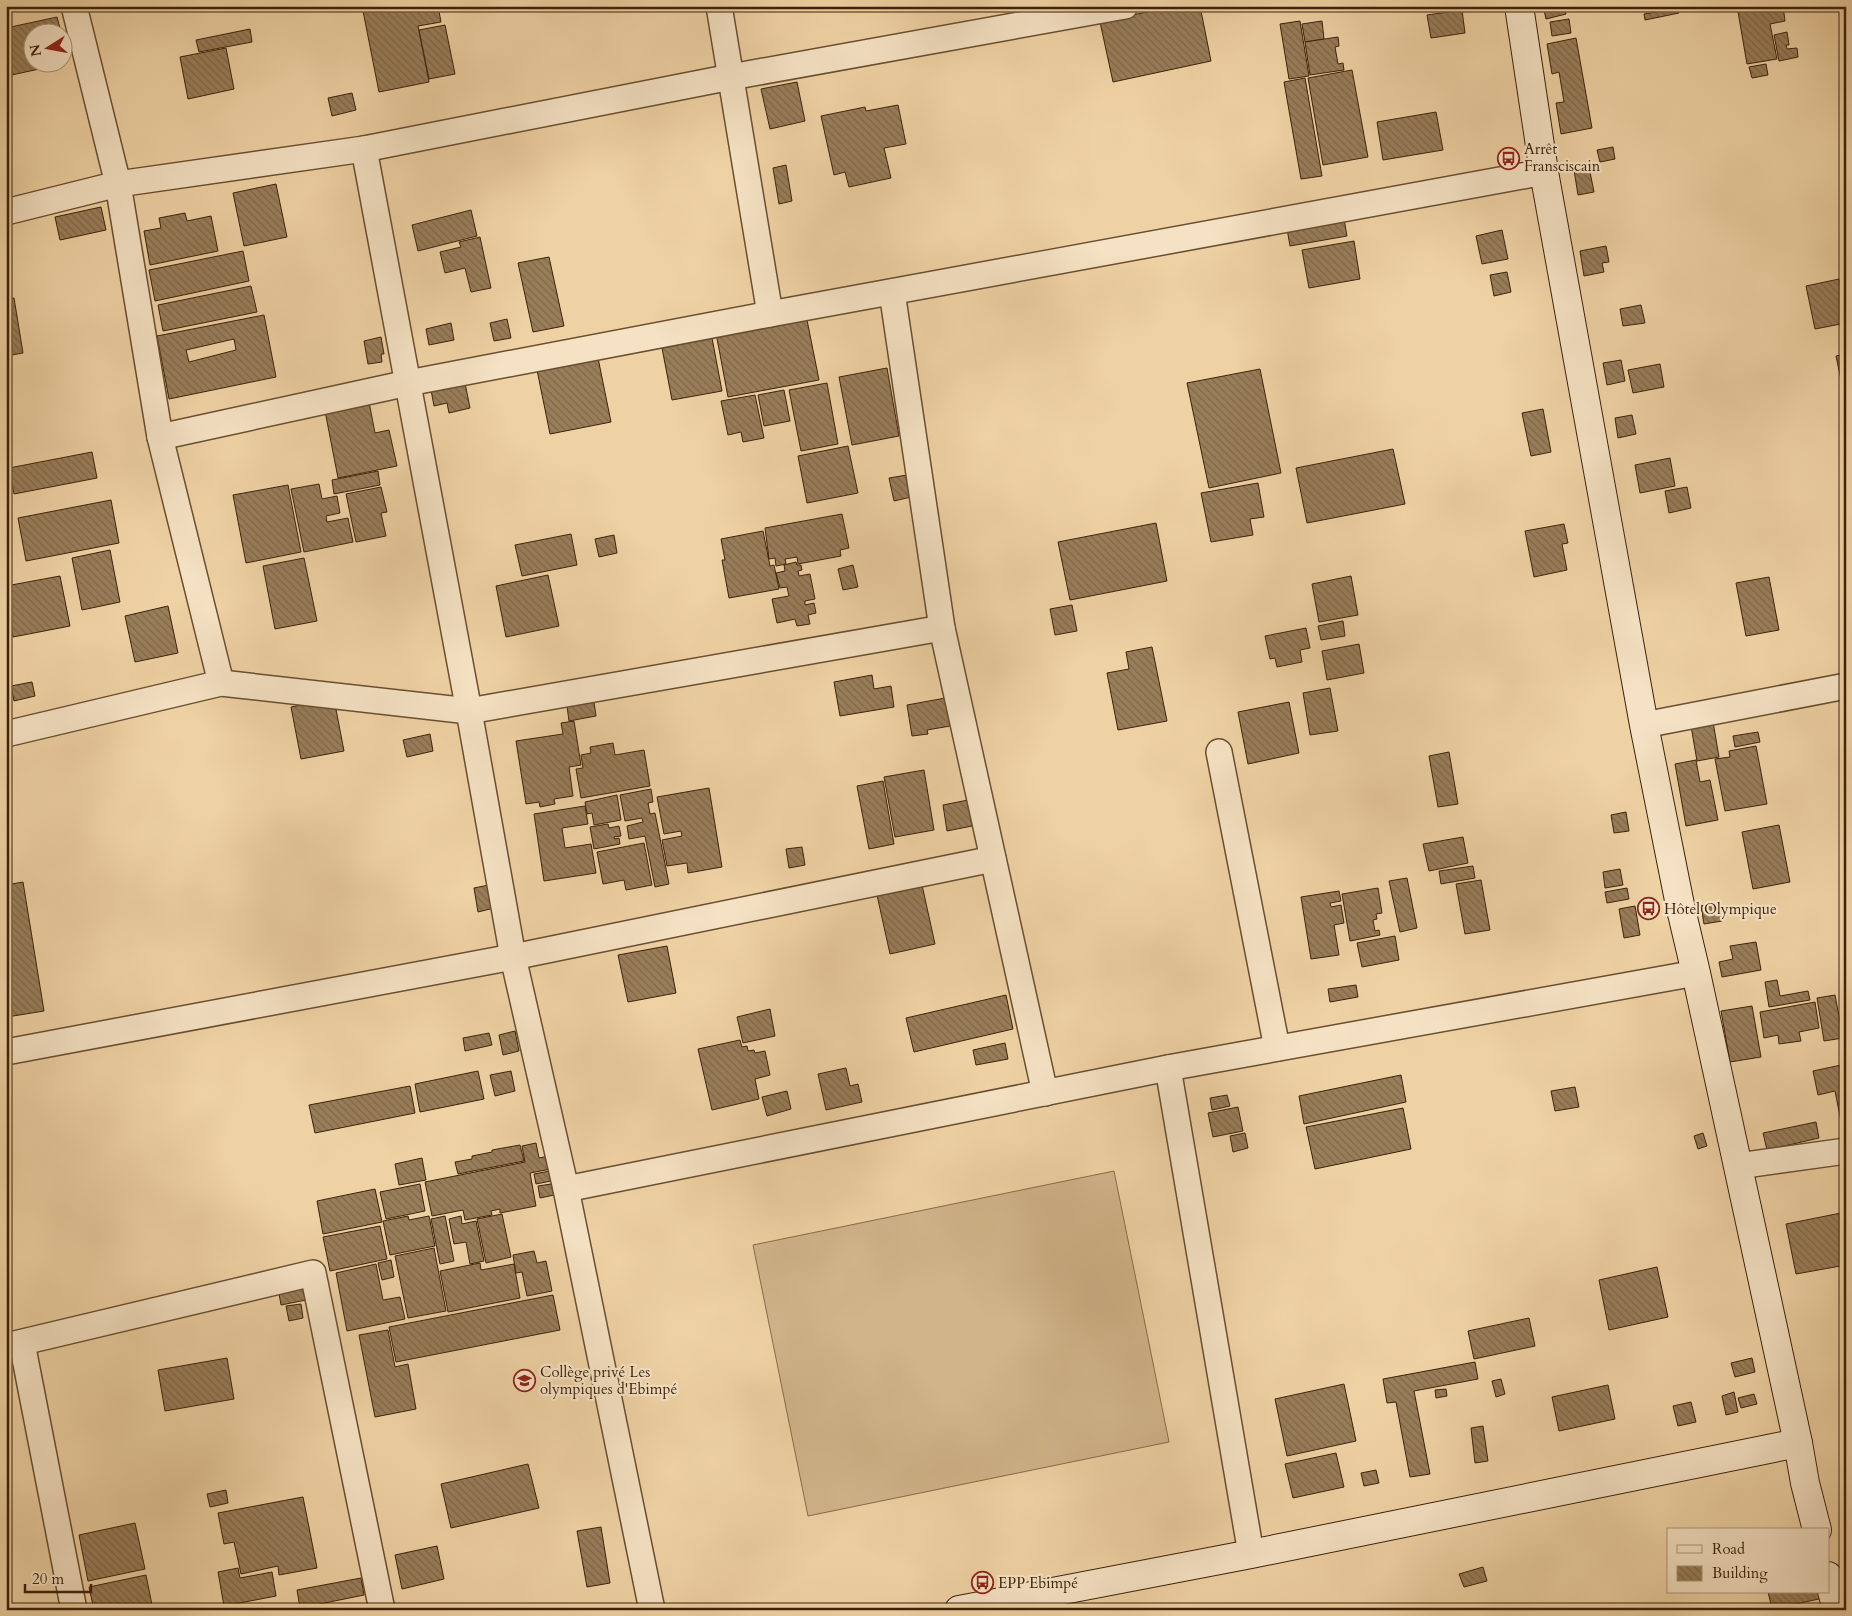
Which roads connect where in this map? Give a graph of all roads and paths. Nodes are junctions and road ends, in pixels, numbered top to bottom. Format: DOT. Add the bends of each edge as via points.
graph roads {
  1 [pos="74,6"];
  2 [pos="718,6"];
  3 [pos="1125,6"];
  4 [pos="1519,6"];
  5 [pos="731,77"];
  6 [pos="364,149"];
  7 [pos="1544,172"];
  8 [pos="118,184"];
  9 [pos="6,212"];
  10 [pos="892,292"];
  11 [pos="770,314"];
  12 [pos="408,383"];
  13 [pos="160,437"];
  14 [pos="942,628"];
  15 [pos="221,683"];
  16 [pos="1845,689"];
  17 [pos="470,710"];
  18 [pos="1644,725"];
  19 [pos="6,734"];
  20 [pos="1219,752"];
  21 [pos="993,860"];
  22 [pos="513,957"];
  23 [pos="1696,973"];
  24 [pos="1277,1048"];
  25 [pos="6,1052"];
  26 [pos="1168,1068"];
  27 [pos="1045,1093"];
  28 [pos="1846,1151"];
  29 [pos="1738,1166"];
  30 [pos="566,1188"];
  31 [pos="14,1344"];
  32 [pos="1798,1443"];
  33 [pos="1816,1528"];
  34 [pos="1251,1554"];
  35 [pos="1830,1584"];
  36 [pos="999,1606"];
  37 [pos="74,1610"];
  38 [pos="382,1610"];
  39 [pos="652,1610"];
  40 [pos="959,1610"];
  41 [pos="1837,1610"];
  1 -- 8 [label="street"];
  2 -- 5 [label="street"];
  3 -- 5 [label="street"];
  4 -- 7 [label="street"];
  5 -- 6 [label="street"];
  5 -- 11 [label="street"];
  6 -- 8 [label="street"];
  6 -- 12 [label="street"];
  7 -- 10 [label="street"];
  7 -- 18 [label="street"];
  8 -- 9 [label="street"];
  8 -- 13 [label="street"];
  10 -- 11 [label="street"];
  10 -- 14 [label="street"];
  11 -- 12 [label="street"];
  12 -- 13 [label="street"];
  12 -- 17 [label="street"];
  13 -- 15 [label="street"];
  14 -- 17 [label="street"];
  14 -- 21 [label="street"];
  15 -- 17 [label="street"];
  15 -- 19 [label="street"];
  16 -- 18 [label="street"];
  17 -- 22 [label="street"];
  18 -- 23 [label="street"];
  20 -- 24 [label="street"];
  21 -- 22 [label="street"];
  21 -- 27 [label="street"];
  22 -- 25 [label="street"];
  22 -- 30 [label="street"];
  23 -- 24 [label="street"];
  23 -- 29 [label="street"];
  24 -- 26 [label="street"];
  26 -- 27 [label="street"];
  26 -- 34 [label="street"];
  27 -- 30 [label="street"];
  28 -- 29 [label="street"];
  29 -- 32 [label="street"];
  30 -- 39 [label="street"];
  31 -- 37 [label="street"];
  31 -- 38 [label="street" via="313,1273"];
  32 -- 33 [label="street"];
  32 -- 34 [label="street"];
  34 -- 36 [label="street"];
  35 -- 41 [label="street"];
  36 -- 40 [label="street"];
}
